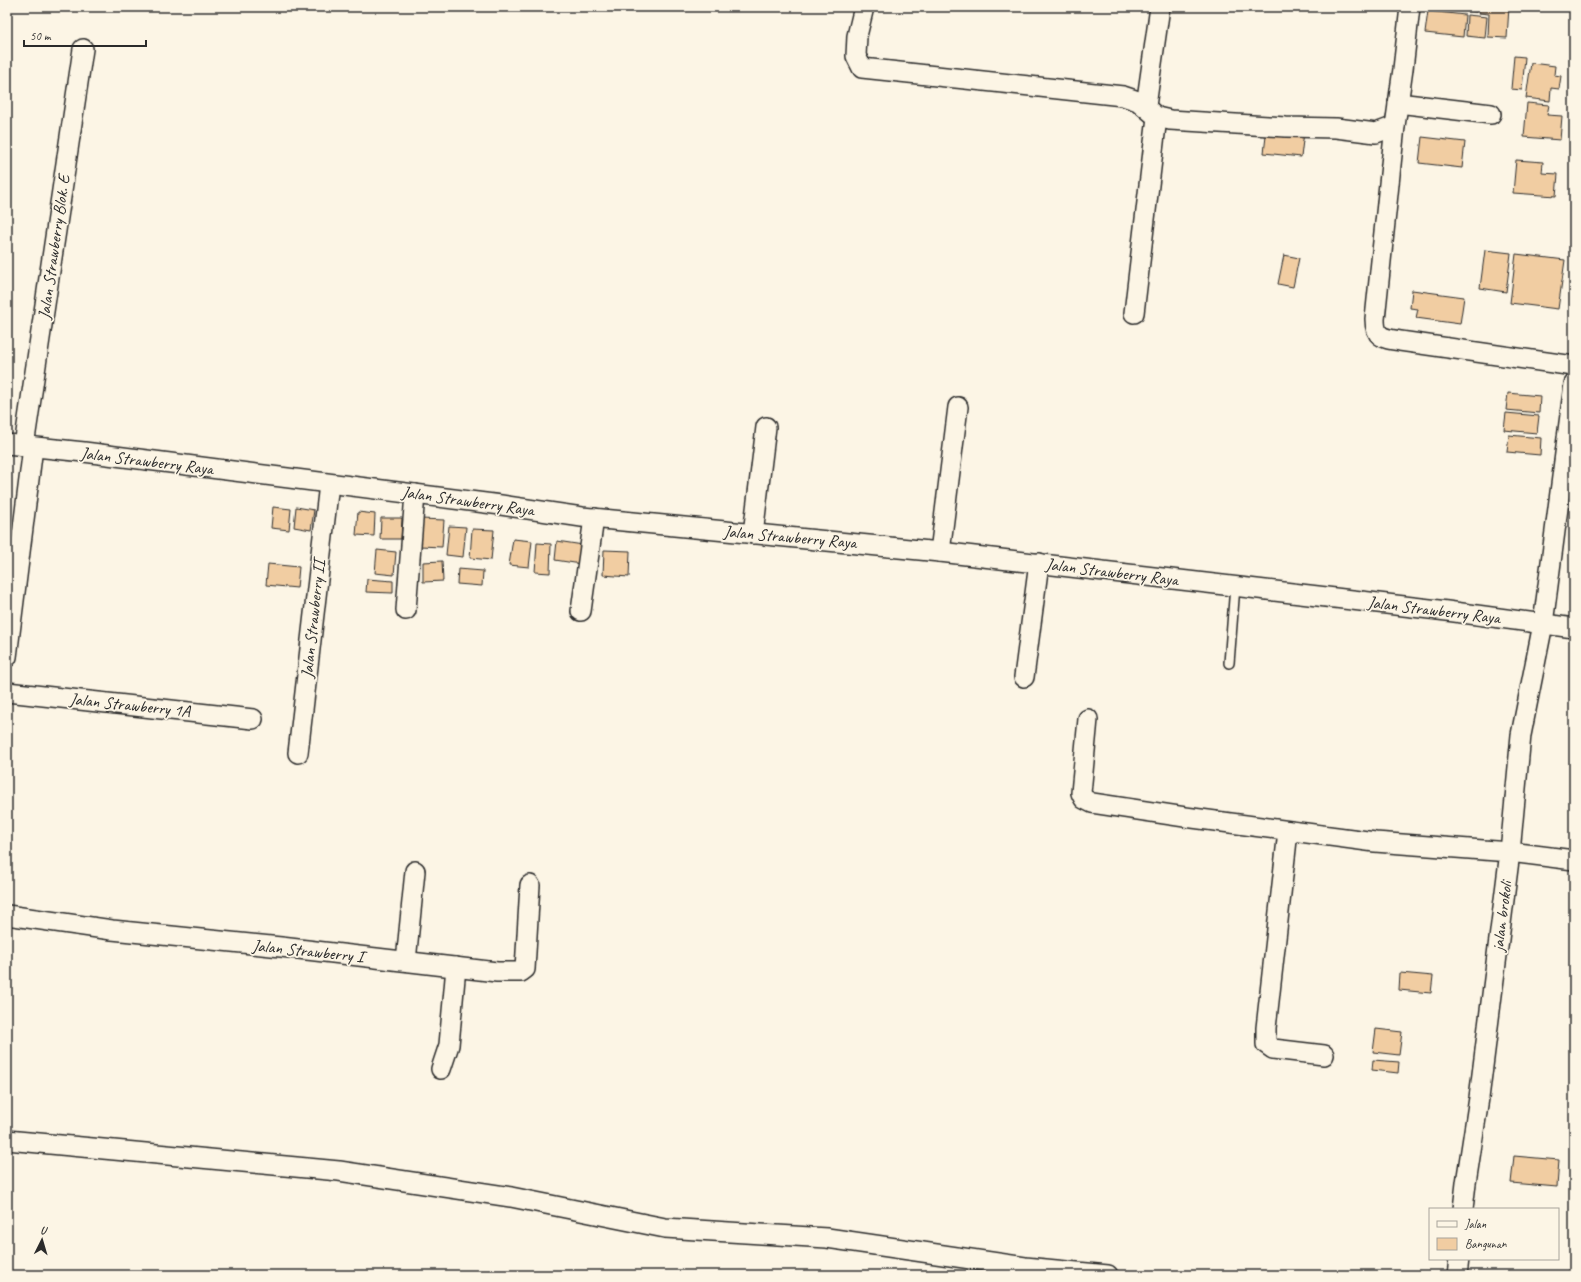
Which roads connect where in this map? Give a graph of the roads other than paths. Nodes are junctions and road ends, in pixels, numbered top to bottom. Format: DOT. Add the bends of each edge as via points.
graph roads {
  1 [pos="864,7"];
  2 [pos="1160,7"];
  3 [pos="1410,7"];
  4 [pos="82,49"];
  5 [pos="1398,104"];
  6 [pos="1152,112"];
  7 [pos="1491,114"];
  8 [pos="1395,126"];
  9 [pos="1134,313"];
  10 [pos="1574,366"];
  11 [pos="1574,384"];
  12 [pos="958,407"];
  13 [pos="766,427"];
  14 [pos="21,446"];
  15 [pos="329,484"];
  16 [pos="415,494"];
  17 [pos="594,518"];
  18 [pos="754,534"];
  19 [pos="940,552"];
  20 [pos="1039,563"];
  21 [pos="1235,586"];
  22 [pos="406,610"];
  23 [pos="581,611"];
  24 [pos="1543,624"];
  25 [pos="1574,628"];
  26 [pos="7,656"];
  27 [pos="1229,663"];
  28 [pos="1024,677"];
  29 [pos="7,692"];
  30 [pos="253,719"];
  31 [pos="1088,719"];
  32 [pos="298,753"];
  33 [pos="1288,831"];
  34 [pos="1510,852"];
  35 [pos="1574,860"];
  36 [pos="415,871"];
  37 [pos="530,885"];
  38 [pos="7,915"];
  39 [pos="406,961"];
  40 [pos="456,967"];
  41 [pos="1324,1055"];
  42 [pos="441,1069"];
  43 [pos="7,1140"];
  44 [pos="1463,1208"];
  45 [pos="1459,1260"];
  46 [pos="1025,1271"];
  47 [pos="1108,1275"];
  48 [pos="1458,1275"];
  1 -- 6 [label="street" via="857,36 856,56 862,68 1123,96 1138,101"];
  2 -- 6 [label="street"];
  3 -- 5 [label="street"];
  4 -- 14 [label="street, Jalan Strawberry Blok. E"];
  5 -- 7 [label="street"];
  5 -- 8 [label="street"];
  6 -- 8 [label="street" via="1170,120 1336,128 1376,133"];
  6 -- 9 [label="street"];
  8 -- 10 [label="street" via="1374,319 1378,334 1400,341"];
  11 -- 24 [label="street, jalan brokoli"];
  12 -- 19 [label="street"];
  13 -- 18 [label="street"];
  14 -- 15 [label="street, Jalan Strawberry Raya"];
  14 -- 26 [label="street"];
  15 -- 16 [label="street, Jalan Strawberry Raya"];
  15 -- 32 [label="street, Jalan Strawberry II"];
  16 -- 17 [label="street, Jalan Strawberry Raya"];
  16 -- 22 [label="street"];
  17 -- 18 [label="street, Jalan Strawberry Raya"];
  17 -- 23 [label="street"];
  18 -- 19 [label="street, Jalan Strawberry Raya"];
  19 -- 20 [label="street, Jalan Strawberry Raya"];
  20 -- 21 [label="street, Jalan Strawberry Raya"];
  20 -- 28 [label="street"];
  21 -- 24 [label="street, Jalan Strawberry Raya"];
  21 -- 27 [label="lane"];
  24 -- 25 [label="street, Jalan Strawberry Raya"];
  24 -- 34 [label="street, jalan brokoli" via="1522,735"];
  29 -- 30 [label="street, Jalan Strawberry 1A"];
  31 -- 33 [label="street" via="1081,793 1084,799 1092,803 1185,818"];
  33 -- 34 [label="street" via="1375,842"];
  33 -- 41 [label="street" via="1266,1044 1273,1049"];
  34 -- 35 [label="street"];
  34 -- 44 [label="street, jalan brokoli"];
  36 -- 39 [label="street"];
  37 -- 40 [label="street, Jalan Strawberry I" via="525,969 521,972 508,973"];
  38 -- 39 [label="street, Jalan Strawberry I" via="112,930"];
  39 -- 40 [label="street, Jalan Strawberry I"];
  40 -- 42 [label="street" via="449,1045"];
  43 -- 46 [label="street" via="338,1171 511,1197 665,1228 826,1238"];
  45 -- 48 [label="street"];
  46 -- 47 [label="street"];
}
